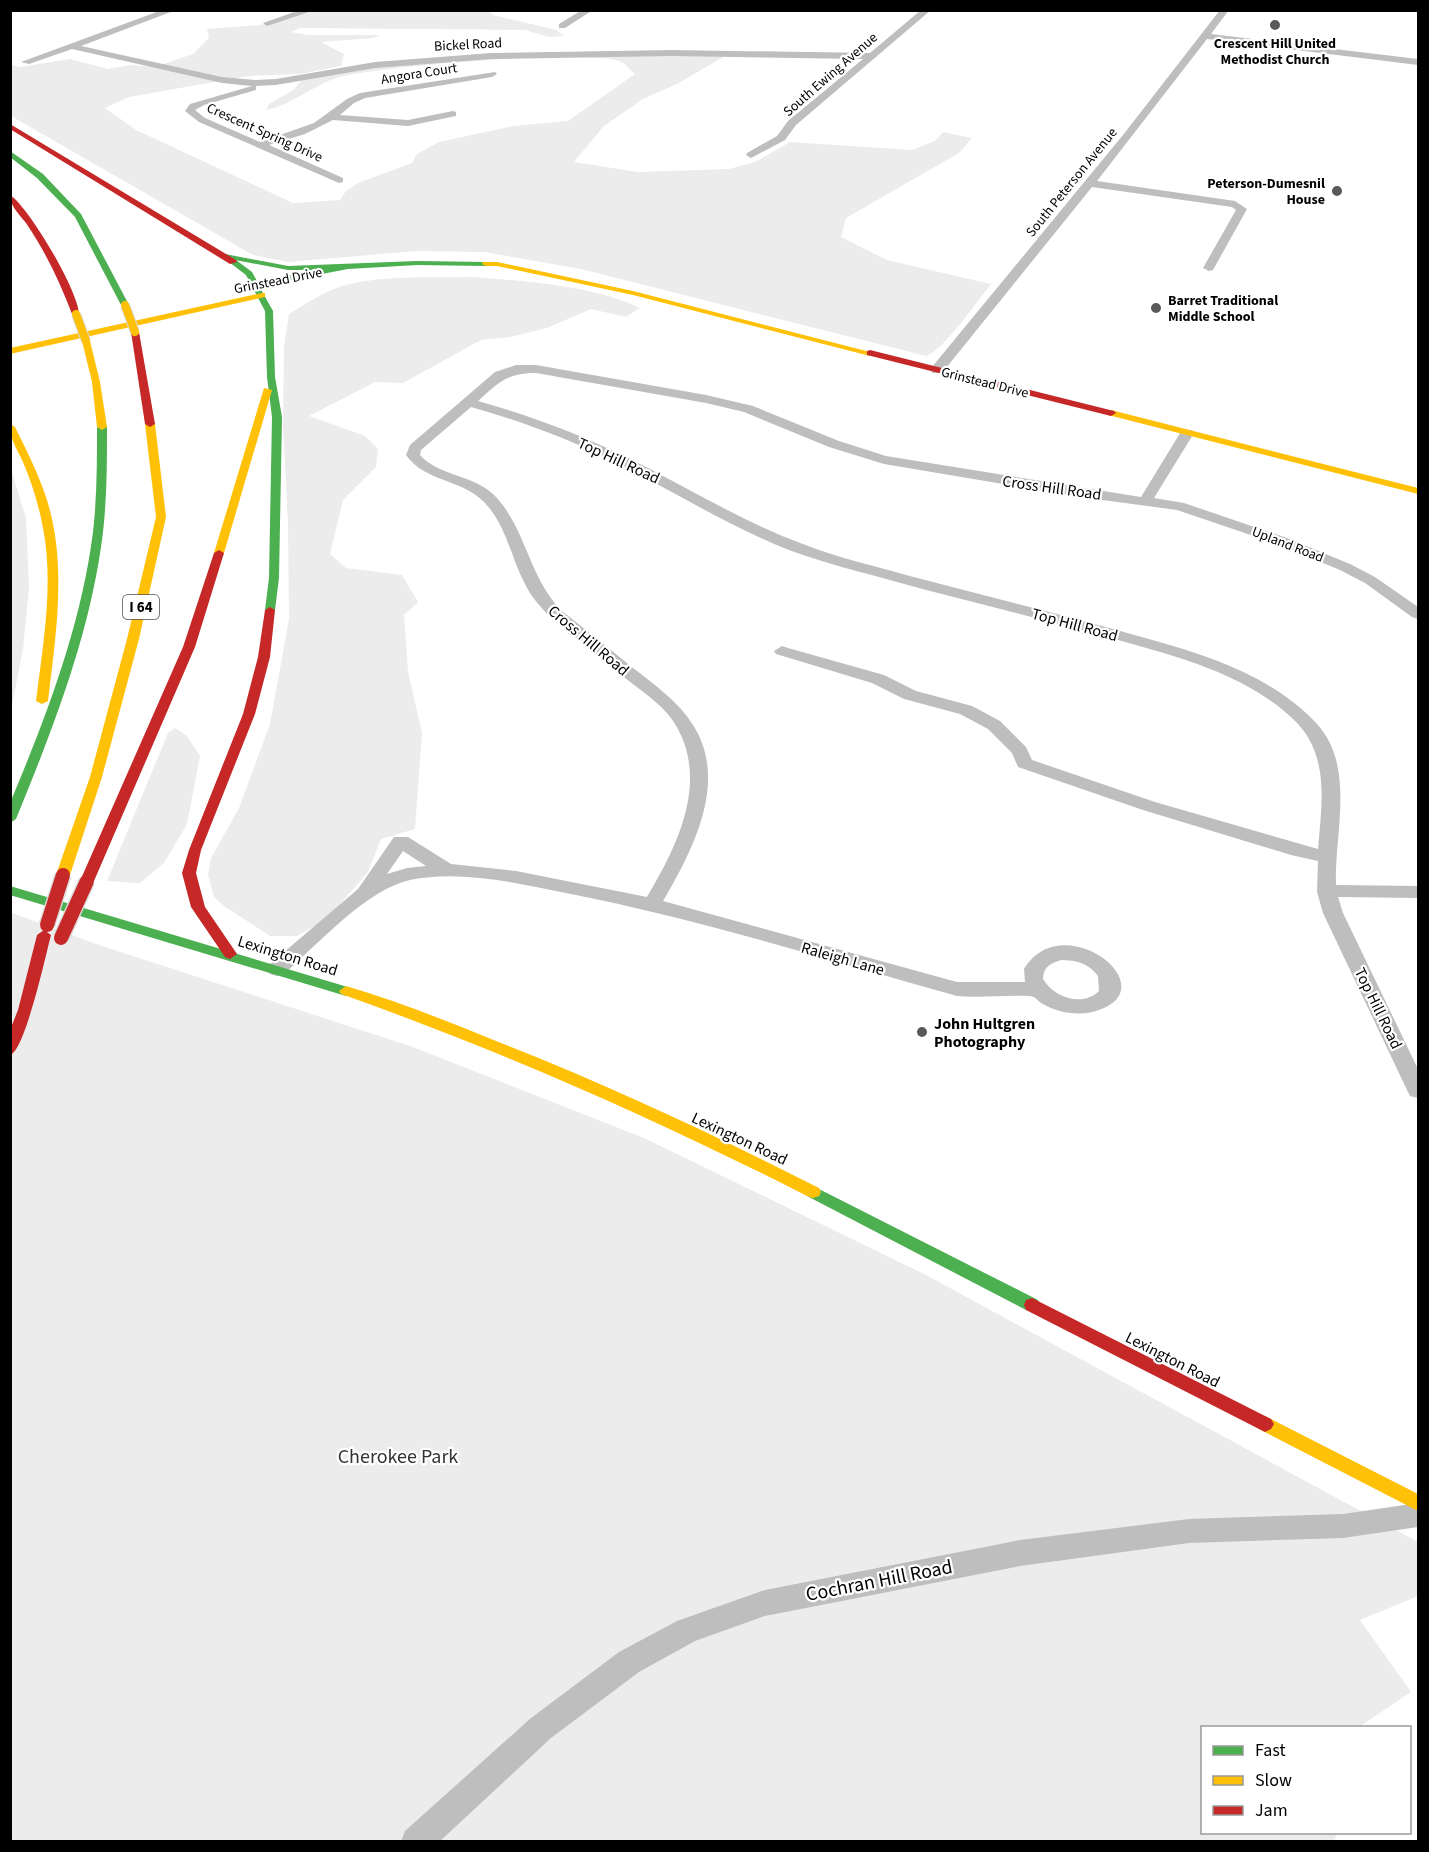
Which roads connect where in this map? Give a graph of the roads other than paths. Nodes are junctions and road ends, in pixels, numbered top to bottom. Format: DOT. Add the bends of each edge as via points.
graph roads {
  1 [pos="172,10"];
  2 [pos="311,10"];
  3 [pos="589,10"];
  4 [pos="927,10"];
  5 [pos="1226,10"];
  6 [pos="267,22"];
  7 [pos="562,26"];
  8 [pos="1206,36"];
  9 [pos="71,46"];
  10 [pos="872,56"];
  11 [pos="26,62"];
  12 [pos="1419,62"];
  13 [pos="492,74"];
  14 [pos="266,83"];
  15 [pos="453,114"];
  16 [pos="330,117"];
  17 [pos="10,126"];
  18 [pos="260,145"];
  19 [pos="10,153"];
  20 [pos="751,155"];
  21 [pos="339,180"];
  22 [pos="1088,183"];
  23 [pos="10,197"];
  24 [pos="220,254"];
  25 [pos="348,267"];
  26 [pos="1209,268"];
  27 [pos="550,275"];
  28 [pos="259,290"];
  29 [pos="10,339"];
  30 [pos="10,351"];
  31 [pos="937,370"];
  32 [pos="271,376"];
  33 [pos="468,402"];
  34 [pos="10,427"];
  35 [pos="1187,433"];
  36 [pos="1419,491"];
  37 [pos="1146,500"];
  38 [pos="1419,614"];
  39 [pos="782,651"];
  40 [pos="36,759"];
  41 [pos="10,819"];
  42 [pos="1328,857"];
  43 [pos="446,870"];
  44 [pos="10,890"];
  45 [pos="1327,891"];
  46 [pos="1419,892"];
  47 [pos="361,895"];
  48 [pos="652,904"];
  49 [pos="230,954"];
  50 [pos="277,969"];
  51 [pos="1037,988"];
  52 [pos="25,1010"];
  53 [pos="10,1050"];
  54 [pos="1419,1090"];
  55 [pos="1419,1503"];
  56 [pos="1419,1515"];
  57 [pos="416,1842"];
  1 -- 9 [label="street"];
  2 -- 6 [label="street"];
  3 -- 7 [label="street"];
  4 -- 10 [label="street, South Ewing Avenue"];
  5 -- 8 [label="street, South Peterson Avenue"];
  8 -- 12 [label="street"];
  8 -- 22 [label="street, South Peterson Avenue"];
  9 -- 11 [label="street"];
  9 -- 14 [label="street, Bickel Road" via="222,80"];
  10 -- 14 [label="street, Bickel Road" via="491,56 375,65"];
  10 -- 20 [label="street, South Ewing Avenue" via="792,123 781,138"];
  13 -- 16 [label="street, Angora Court" via="363,95 351,99"];
  14 -- 18 [label="street, Crescent Spring Drive" via="201,103 190,111"];
  15 -- 16 [label="street" via="408,123"];
  16 -- 18 [label="street"];
  17 -- 24 [label="main road"];
  18 -- 21 [label="street, Crescent Spring Drive"];
  19 -- 52 [label="main road, I 64, bridge" via="40,176 78,216 125,305 135,332 150,420 161,517 134,639 96,777 44,935"];
  22 -- 26 [label="street" via="1235,204 1242,209"];
  22 -- 31 [label="street, South Peterson Avenue"];
  23 -- 40 [label="main road, bridge" via="44,240 63,274 97,376 102,423 103,477 90,590 78,639"];
  24 -- 25 [label="main road" via="288,268"];
  24 -- 28 [label="main road" via="245,271"];
  25 -- 27 [label="main road, Grinstead Drive" via="452,262 497,264"];
  25 -- 28 [label="main road, Grinstead Drive"];
  27 -- 28 [label="main road, Grinstead Drive" via="388,274"];
  27 -- 31 [label="main road, Grinstead Drive"];
  28 -- 29 [label="main road, Grinstead Drive"];
  28 -- 30 [label="main road, Grinstead Drive"];
  28 -- 32 [label="main road" via="269,311"];
  31 -- 35 [label="main road, Grinstead Drive"];
  32 -- 49 [label="main road" via="277,417 274,578 267,637 249,714 189,873 198,907"];
  32 -- 52 [label="main road, bridge" via="189,647 87,881"];
  33 -- 37 [label="street, Cross Hill Road" via="507,372 536,369 748,409 884,460 1080,493"];
  33 -- 42 [label="street, Top Hill Road" via="601,450 747,526 795,546 1176,651 1257,687 1302,718 1326,753"];
  33 -- 48 [label="street, Cross Hill Road" via="415,448 416,460 487,496 509,528 541,599 667,703 690,740 698,763 700,789 692,829"];
  34 -- 40 [label="main road" via="36,477 47,512 53,553 53,594"];
  35 -- 36 [label="main road, Grinstead Drive"];
  35 -- 37 [label="street"];
  37 -- 38 [label="street, Upland Road" via="1196,511 1306,550 1370,580"];
  39 -- 42 [label="street" via="966,710 994,725 1020,751 1024,763 1149,806"];
  40 -- 41 [label="main road"];
  42 -- 45 [label="street, Top Hill Road"];
  43 -- 47 [label="street" via="407,874"];
  43 -- 47 [label="street" via="401,841"];
  43 -- 48 [label="street" via="516,877"];
  44 -- 49 [label="main road, Lexington Road"];
  45 -- 46 [label="street"];
  45 -- 54 [label="street, Top Hill Road" via="1332,914"];
  47 -- 50 [label="street"];
  48 -- 51 [label="street, Raleigh Lane" via="939,985 989,991"];
  49 -- 50 [label="main road, Lexington Road"];
  50 -- 55 [label="main road, Lexington Road" via="408,1012 600,1090 779,1175"];
  52 -- 53 [label="main road, I 64"];
  56 -- 57 [label="street, Cochran Hill Road" via="1343,1526 1188,1531 1031,1551 765,1603 687,1630 629,1662 541,1728"];
}
